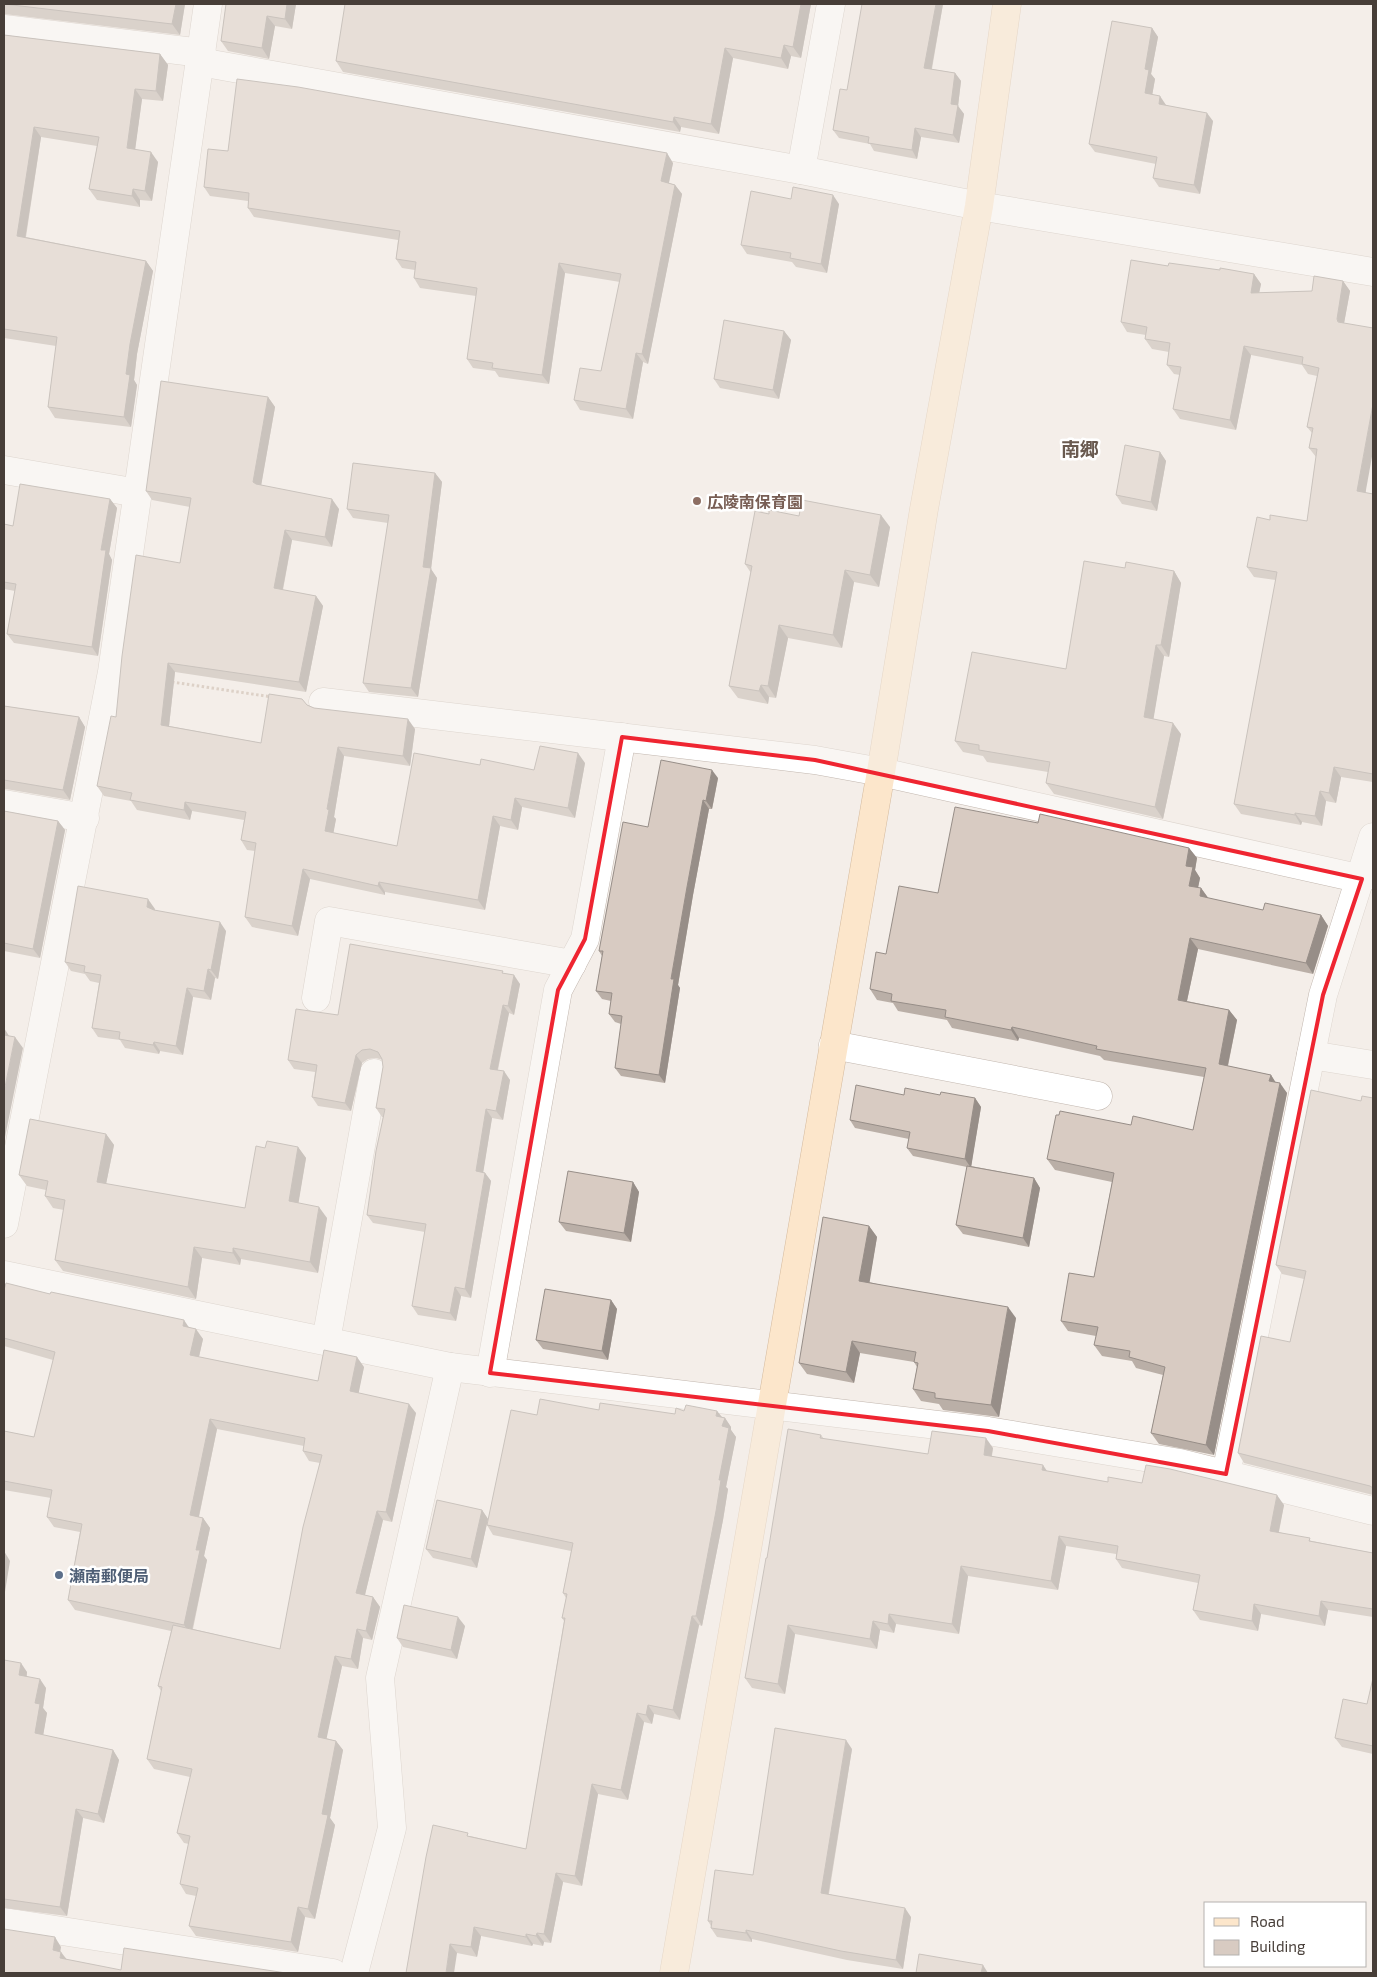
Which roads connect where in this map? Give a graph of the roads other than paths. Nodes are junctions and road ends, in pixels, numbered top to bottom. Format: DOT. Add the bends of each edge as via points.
graph roads {
  1 [pos="208,4"];
  2 [pos="831,4"];
  3 [pos="1007,4"];
  4 [pos="4,28"];
  5 [pos="201,58"];
  6 [pos="801,170"];
  7 [pos="979,206"];
  8 [pos="1373,272"];
  9 [pos="4,470"];
  10 [pos="138,493"];
  11 [pos="323,702"];
  12 [pos="622,736"];
  13 [pos="881,772"];
  14 [pos="4,804"];
  15 [pos="85,818"];
  16 [pos="1373,837"];
  17 [pos="1362,879"];
  18 [pos="572,964"];
  19 [pos="316,998"];
  20 [pos="833,1045"];
  21 [pos="1311,1055"];
  22 [pos="1373,1065"];
  23 [pos="374,1073"];
  24 [pos="1098,1096"];
  25 [pos="4,1224"];
  26 [pos="4,1275"];
  27 [pos="326,1341"];
  28 [pos="450,1367"];
  29 [pos="490,1373"];
  30 [pos="770,1406"];
  31 [pos="1226,1474"];
  32 [pos="1373,1512"];
  33 [pos="4,1922"];
  34 [pos="333,1973"];
  35 [pos="354,1973"];
  36 [pos="674,1973"];
  1 -- 5 [label="street"];
  2 -- 6 [label="street"];
  3 -- 7 [label="street"];
  4 -- 5 [label="street"];
  5 -- 6 [label="street"];
  5 -- 10 [label="street"];
  6 -- 7 [label="street"];
  7 -- 8 [label="street"];
  7 -- 13 [label="street"];
  9 -- 10 [label="street"];
  10 -- 15 [label="street" via="112,672"];
  11 -- 12 [label="street"];
  12 -- 13 [label="street" via="815,760"];
  12 -- 18 [label="street" via="585,939"];
  13 -- 17 [label="street"];
  13 -- 20 [label="street"];
  14 -- 15 [label="street"];
  15 -- 25 [label="street"];
  16 -- 17 [label="street"];
  17 -- 21 [label="street" via="1337,946"];
  18 -- 19 [label="street" via="329,921"];
  18 -- 29 [label="street" via="558,990"];
  20 -- 24 [label="street"];
  20 -- 30 [label="street"];
  21 -- 22 [label="street"];
  21 -- 31 [label="street"];
  23 -- 27 [label="street"];
  26 -- 27 [label="street"];
  27 -- 28 [label="street"];
  28 -- 29 [label="street"];
  28 -- 35 [label="street" via="380,1678 392,1828"];
  29 -- 30 [label="street"];
  30 -- 31 [label="street" via="988,1431"];
  30 -- 36 [label="street"];
  31 -- 32 [label="street"];
  33 -- 34 [label="street"];
}
